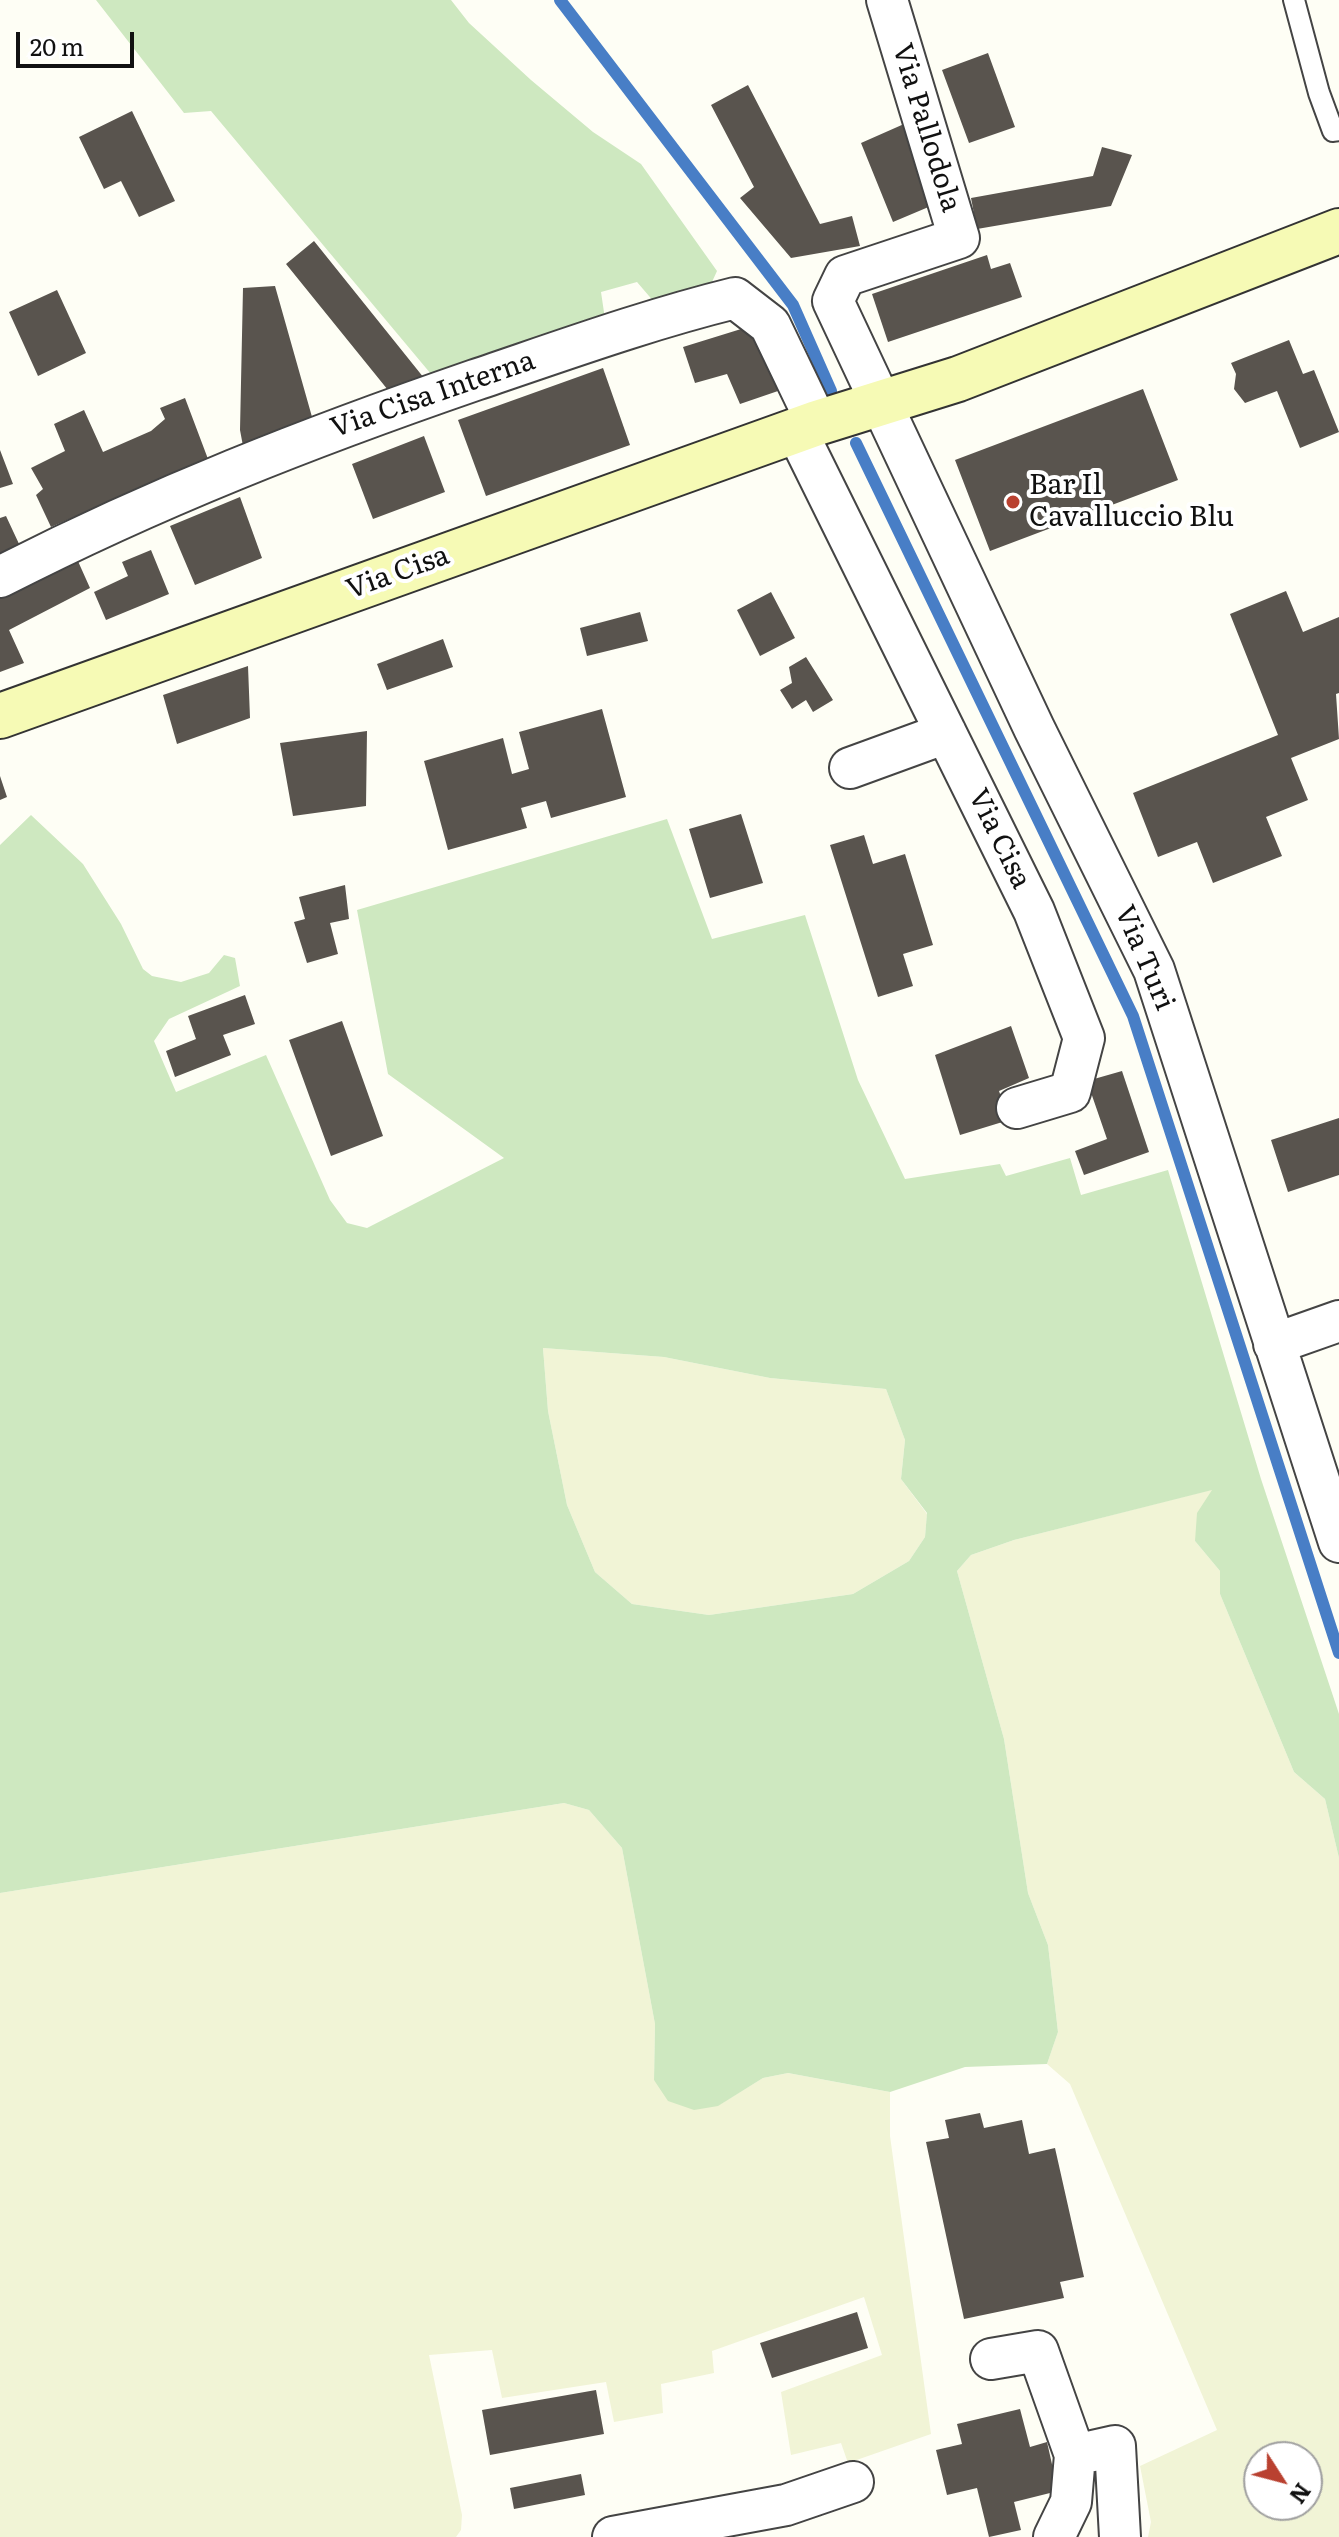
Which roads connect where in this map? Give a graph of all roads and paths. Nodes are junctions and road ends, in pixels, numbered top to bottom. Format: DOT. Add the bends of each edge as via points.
graph roads {
  1 [pos="887,0"];
  2 [pos="1294,0"];
  3 [pos="1336,131"];
  4 [pos="1339,231"];
  5 [pos="881,401"];
  6 [pos="807,427"];
  7 [pos="0,577"];
  8 [pos="0,716"];
  9 [pos="946,733"];
  10 [pos="850,768"];
  11 [pos="1017,1108"];
  12 [pos="1339,1321"];
  13 [pos="1274,1344"];
  14 [pos="1339,1542"];
  15 [pos="991,2359"];
  16 [pos="1075,2455"];
  17 [pos="853,2482"];
  18 [pos="613,2537"];
  19 [pos="1054,2537"];
  20 [pos="1120,2537"];
  1 -- 5 [label="street, Via Pallodola" via="959,238 845,276 833,301"];
  2 -- 3 [label="lane" via="1319,93"];
  4 -- 5 [label="street, Via Cisa" via="958,379"];
  5 -- 6 [label="street, Via Cisa"];
  5 -- 13 [label="street, Via Turi" via="1154,970"];
  6 -- 7 [label="street, Via Cisa Interna" via="770,325 735,298 659,317 321,434 114,519"];
  6 -- 8 [label="street, Via Cisa"];
  6 -- 9 [label="street, Via Cisa"];
  9 -- 10 [label="street"];
  9 -- 11 [label="street, Via Cisa" via="1034,911 1084,1038 1070,1092"];
  12 -- 13 [label="street"];
  13 -- 14 [label="street, Via Turi"];
  15 -- 16 [label="street" via="1038,2351"];
  16 -- 19 [label="street" via="1071,2502"];
  16 -- 20 [label="street" via="1115,2446"];
  17 -- 18 [label="street" via="786,2505"];
}
